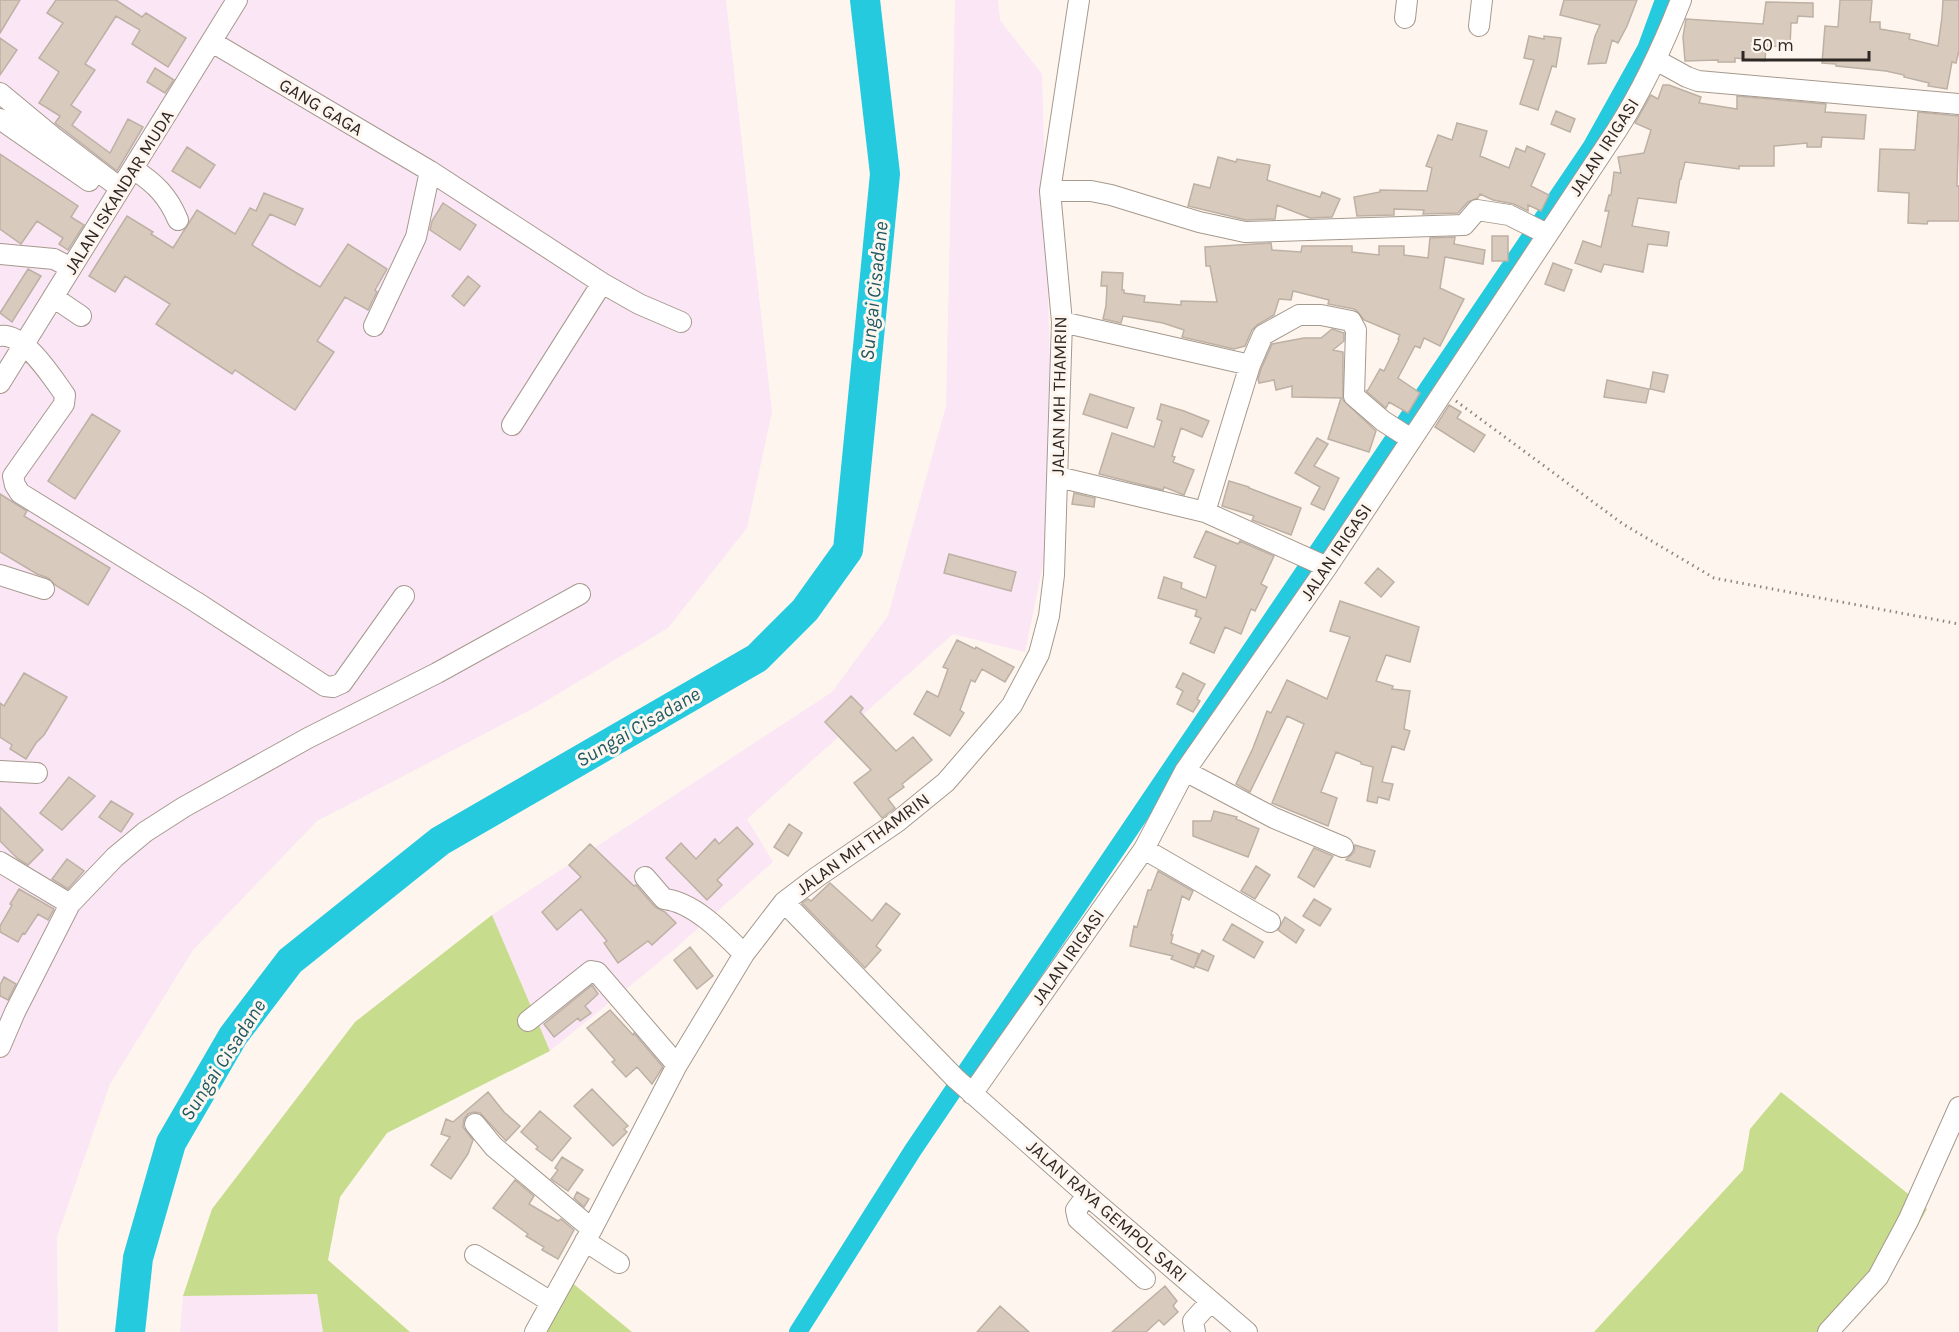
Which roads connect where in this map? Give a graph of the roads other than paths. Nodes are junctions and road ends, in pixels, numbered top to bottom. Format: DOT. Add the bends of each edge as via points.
graph roads {
  1 [pos="237,0"];
  2 [pos="1078,0"];
  3 [pos="1482,0"];
  4 [pos="1681,0"];
  5 [pos="1479,26"];
  6 [pos="212,42"];
  7 [pos="1656,60"];
  8 [pos="0,93"];
  9 [pos="1959,104"];
  10 [pos="0,119"];
  11 [pos="133,169"];
  12 [pos="430,171"];
  13 [pos="1050,191"];
  14 [pos="116,193"];
  15 [pos="178,220"];
  16 [pos="1537,229"];
  17 [pos="0,254"];
  18 [pos="71,268"];
  19 [pos="602,283"];
  20 [pos="53,297"];
  21 [pos="81,316"];
  22 [pos="681,322"];
  23 [pos="1062,322"];
  24 [pos="374,326"];
  25 [pos="0,336"];
  26 [pos="23,345"];
  27 [pos="1250,365"];
  28 [pos="0,383"];
  29 [pos="512,425"];
  30 [pos="1403,433"];
  31 [pos="1058,477"];
  32 [pos="1205,512"];
  33 [pos="1320,563"];
  34 [pos="0,575"];
  35 [pos="44,589"];
  36 [pos="580,594"];
  37 [pos="404,596"];
  38 [pos="0,771"];
  39 [pos="1185,771"];
  40 [pos="37,773"];
  41 [pos="1343,847"];
  42 [pos="1144,849"];
  43 [pos="0,862"];
  44 [pos="645,877"];
  45 [pos="784,902"];
  46 [pos="70,904"];
  47 [pos="1270,922"];
  48 [pos="744,954"];
  49 [pos="528,1021"];
  50 [pos="0,1047"];
  51 [pos="677,1065"];
  52 [pos="965,1087"];
  53 [pos="1959,1107"];
  54 [pos="475,1124"];
  55 [pos="1087,1195"];
  56 [pos="589,1235"];
  57 [pos="475,1255"];
  58 [pos="619,1263"];
  59 [pos="1145,1279"];
  60 [pos="1211,1300"];
  61 [pos="551,1302"];
  62 [pos="535,1332"];
  63 [pos="1195,1332"];
  64 [pos="1247,1332"];
  65 [pos="1828,1332"];
  1 -- 6 [label="street, JALAN ISKANDAR MUDA"];
  2 -- 13 [label="street, JALAN MH THAMRIN"];
  3 -- 5 [label="street"];
  4 -- 7 [label="street, JALAN IRIGASI"];
  6 -- 11 [label="street, JALAN ISKANDAR MUDA"];
  6 -- 12 [label="street, GANG GAGA"];
  7 -- 9 [label="street" via="1698,81"];
  7 -- 16 [label="street, JALAN IRIGASI" via="1637,98"];
  8 -- 14 [label="street"];
  10 -- 14 [label="street"];
  11 -- 14 [label="street, JALAN ISKANDAR MUDA"];
  11 -- 15 [label="street" via="171,202"];
  12 -- 19 [label="street, GANG GAGA"];
  12 -- 24 [label="street" via="416,237"];
  13 -- 16 [label="street" via="1111,195 1245,232 1464,225 1477,210 1509,215"];
  13 -- 23 [label="street, JALAN MH THAMRIN"];
  14 -- 18 [label="street, JALAN ISKANDAR MUDA"];
  16 -- 30 [label="street, JALAN IRIGASI" via="1443,392"];
  17 -- 18 [label="street" via="54,259"];
  18 -- 20 [label="street, JALAN ISKANDAR MUDA"];
  19 -- 22 [label="street, GANG GAGA"];
  19 -- 29 [label="street"];
  20 -- 21 [label="street"];
  20 -- 26 [label="street, JALAN ISKANDAR MUDA"];
  23 -- 27 [label="street"];
  23 -- 31 [label="street, JALAN MH THAMRIN"];
  25 -- 26 [label="street" via="9,336"];
  26 -- 28 [label="street, JALAN ISKANDAR MUDA"];
  26 -- 37 [label="street" via="40,360 65,395 64,404 13,476 20,493 325,686 342,683"];
  27 -- 30 [label="street" via="1263,335 1299,315 1351,321 1356,330 1354,396"];
  27 -- 32 [label="street"];
  30 -- 33 [label="street, JALAN IRIGASI"];
  31 -- 32 [label="street"];
  31 -- 45 [label="street, JALAN MH THAMRIN" via="1049,616 1039,654 1012,705 946,782"];
  32 -- 33 [label="street"];
  33 -- 39 [label="street, JALAN IRIGASI"];
  34 -- 35 [label="street"];
  36 -- 46 [label="street" via="184,807 115,856"];
  38 -- 40 [label="street"];
  39 -- 41 [label="street" via="1274,818"];
  39 -- 42 [label="street, JALAN IRIGASI"];
  42 -- 47 [label="street"];
  42 -- 52 [label="street, JALAN IRIGASI"];
  43 -- 46 [label="street"];
  44 -- 48 [label="street" via="664,899 675,900 716,926"];
  45 -- 48 [label="street, JALAN MH THAMRIN"];
  45 -- 52 [label="street, JALAN RAYA GEMPOL SARI"];
  46 -- 50 [label="street"];
  48 -- 51 [label="street, JALAN MH THAMRIN"];
  49 -- 51 [label="street" via="591,971 597,972"];
  51 -- 56 [label="street, JALAN MH THAMRIN"];
  52 -- 55 [label="street, JALAN RAYA GEMPOL SARI"];
  53 -- 65 [label="street" via="1884,1267"];
  54 -- 56 [label="street" via="494,1147"];
  55 -- 59 [label="street" via="1076,1210 1078,1219"];
  55 -- 60 [label="street, JALAN RAYA GEMPOL SARI"];
  56 -- 58 [label="street"];
  56 -- 61 [label="street, JALAN MH THAMRIN"];
  57 -- 61 [label="street"];
  60 -- 63 [label="street" via="1193,1321"];
  60 -- 64 [label="street, JALAN RAYA GEMPOL SARI"];
  61 -- 62 [label="street, JALAN MH THAMRIN"];
}
